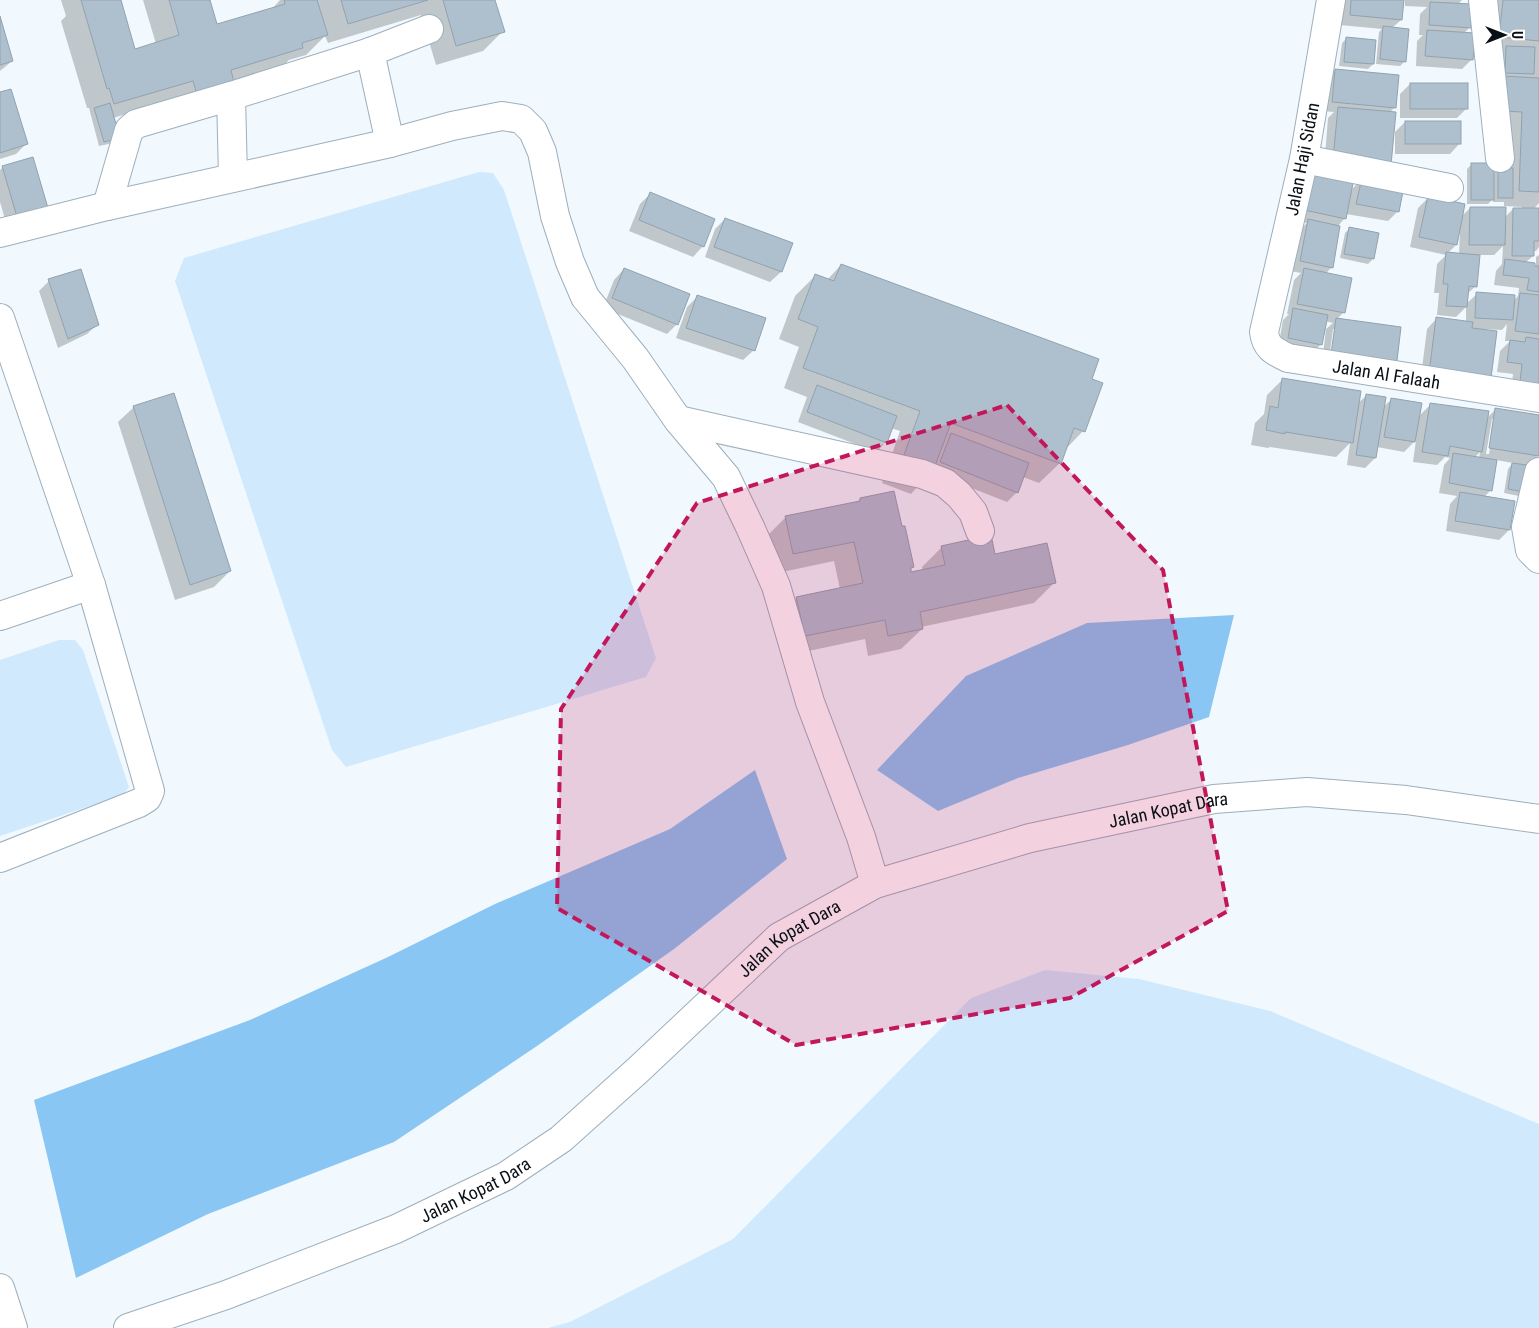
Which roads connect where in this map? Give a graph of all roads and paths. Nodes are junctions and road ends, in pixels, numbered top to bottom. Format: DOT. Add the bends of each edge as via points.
graph roads {
  1 [pos="1331,0"];
  2 [pos="1483,0"];
  3 [pos="430,29"];
  4 [pos="370,52"];
  5 [pos="231,96"];
  6 [pos="390,143"];
  7 [pos="1500,158"];
  8 [pos="1304,159"];
  9 [pos="233,177"];
  10 [pos="1449,188"];
  11 [pos="107,206"];
  12 [pos="0,233"];
  13 [pos="1268,317"];
  14 [pos="0,318"];
  15 [pos="1539,398"];
  16 [pos="678,420"];
  17 [pos="1539,472"];
  18 [pos="980,531"];
  19 [pos="1539,559"];
  20 [pos="90,585"];
  21 [pos="0,616"];
  22 [pos="1539,819"];
  23 [pos="0,858"];
  24 [pos="875,884"];
  25 [pos="0,1288"];
  26 [pos="13,1328"];
  27 [pos="128,1328"];
  1 -- 8 [label="street, Jalan Haji Sidan"];
  2 -- 7 [label="street"];
  3 -- 4 [label="street"];
  4 -- 5 [label="street"];
  4 -- 6 [label="street"];
  5 -- 9 [label="street"];
  5 -- 11 [label="street" via="136,124 129,130"];
  6 -- 9 [label="street"];
  6 -- 16 [label="street" via="502,116 521,119 533,132 542,152 555,216 585,297 635,358"];
  8 -- 10 [label="street"];
  8 -- 13 [label="street, Jalan Haji Sidan"];
  9 -- 11 [label="street"];
  11 -- 12 [label="street"];
  13 -- 15 [label="street, Jalan Al Falaah" via="1264,332 1266,342 1272,350 1288,358"];
  14 -- 20 [label="street"];
  16 -- 18 [label="street" via="930,477 945,483 959,495 973,512"];
  16 -- 24 [label="street" via="726,477 776,586 810,702 861,837"];
  17 -- 19 [label="street" via="1526,527 1530,550"];
  20 -- 21 [label="street"];
  20 -- 23 [label="street" via="150,791 140,803"];
  22 -- 24 [label="street, Jalan Kopat Dara" via="1406,800 1306,792 1214,799 1030,838"];
  24 -- 27 [label="street, Jalan Kopat Dara" via="779,937 561,1139 506,1176 396,1229 226,1295"];
  25 -- 26 [label="street"];
}
